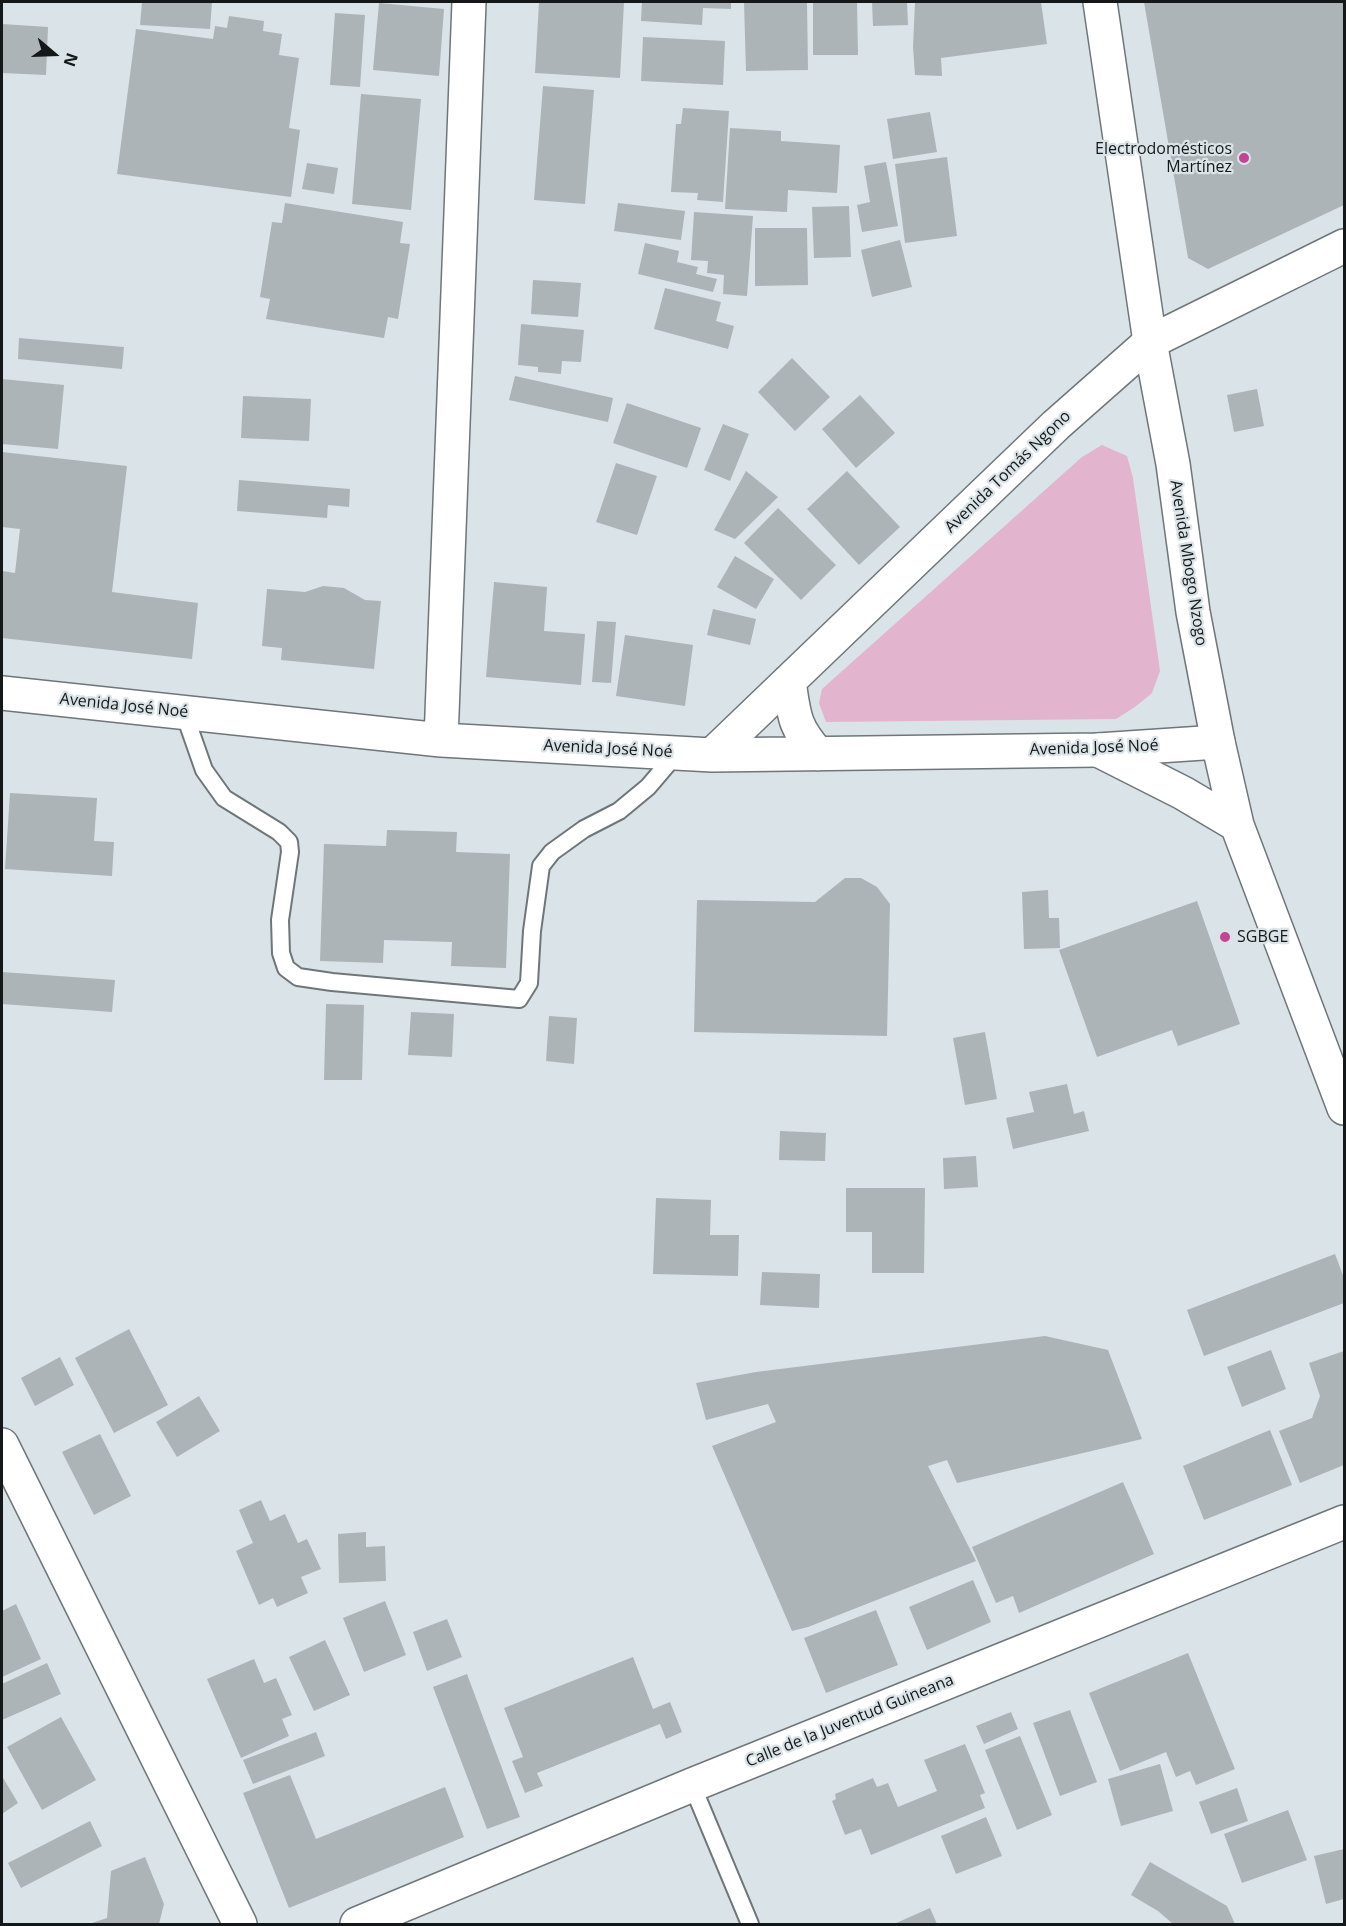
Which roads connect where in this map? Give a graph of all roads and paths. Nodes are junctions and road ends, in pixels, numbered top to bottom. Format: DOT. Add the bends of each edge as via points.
graph roads {
  1 [pos="469,2"];
  2 [pos="1100,2"];
  3 [pos="1344,246"];
  4 [pos="1150,342"];
  5 [pos="789,681"];
  6 [pos="2,693"];
  7 [pos="184,713"];
  8 [pos="441,740"];
  9 [pos="1218,742"];
  10 [pos="1098,750"];
  11 [pos="677,753"];
  12 [pos="818,754"];
  13 [pos="712,755"];
  14 [pos="1237,825"];
  15 [pos="1344,1108"];
  16 [pos="2,1445"];
  17 [pos="1344,1522"];
  18 [pos="692,1785"];
  19 [pos="240,1924"];
  20 [pos="357,1924"];
  21 [pos="750,1924"];
  1 -- 8 [label="street"];
  2 -- 4 [label="street, Avenida Mbogo Nzogo"];
  3 -- 4 [label="street, Avenida Tomás Ngono"];
  4 -- 5 [label="street, Avenida Tomás Ngono" via="1056,425"];
  4 -- 9 [label="street, Avenida Mbogo Nzogo"];
  5 -- 12 [label="street" via="794,719"];
  5 -- 13 [label="street, Avenida Tomás Ngono"];
  6 -- 7 [label="street, Avenida José Noé"];
  7 -- 8 [label="street, Avenida José Noé"];
  7 -- 11 [label="lane" via="204,770 224,798 289,842 280,920 281,953 286,968 298,977 476,996 519,999 530,983 541,867 552,852 619,811 648,787"];
  8 -- 11 [label="street, Avenida José Noé"];
  9 -- 10 [label="street, Avenida José Noé"];
  9 -- 14 [label="street, Avenida Mbogo Nzogo"];
  10 -- 12 [label="street, Avenida José Noé"];
  10 -- 14 [label="street"];
  11 -- 13 [label="street, Avenida José Noé"];
  12 -- 13 [label="street, Avenida José Noé"];
  14 -- 15 [label="street, Avenida Mbogo Nzogo"];
  16 -- 19 [label="street"];
  17 -- 18 [label="street, Calle de la Juventud Guineana"];
  18 -- 20 [label="street, Calle de la Juventud Guineana"];
  18 -- 21 [label="lane"];
}
